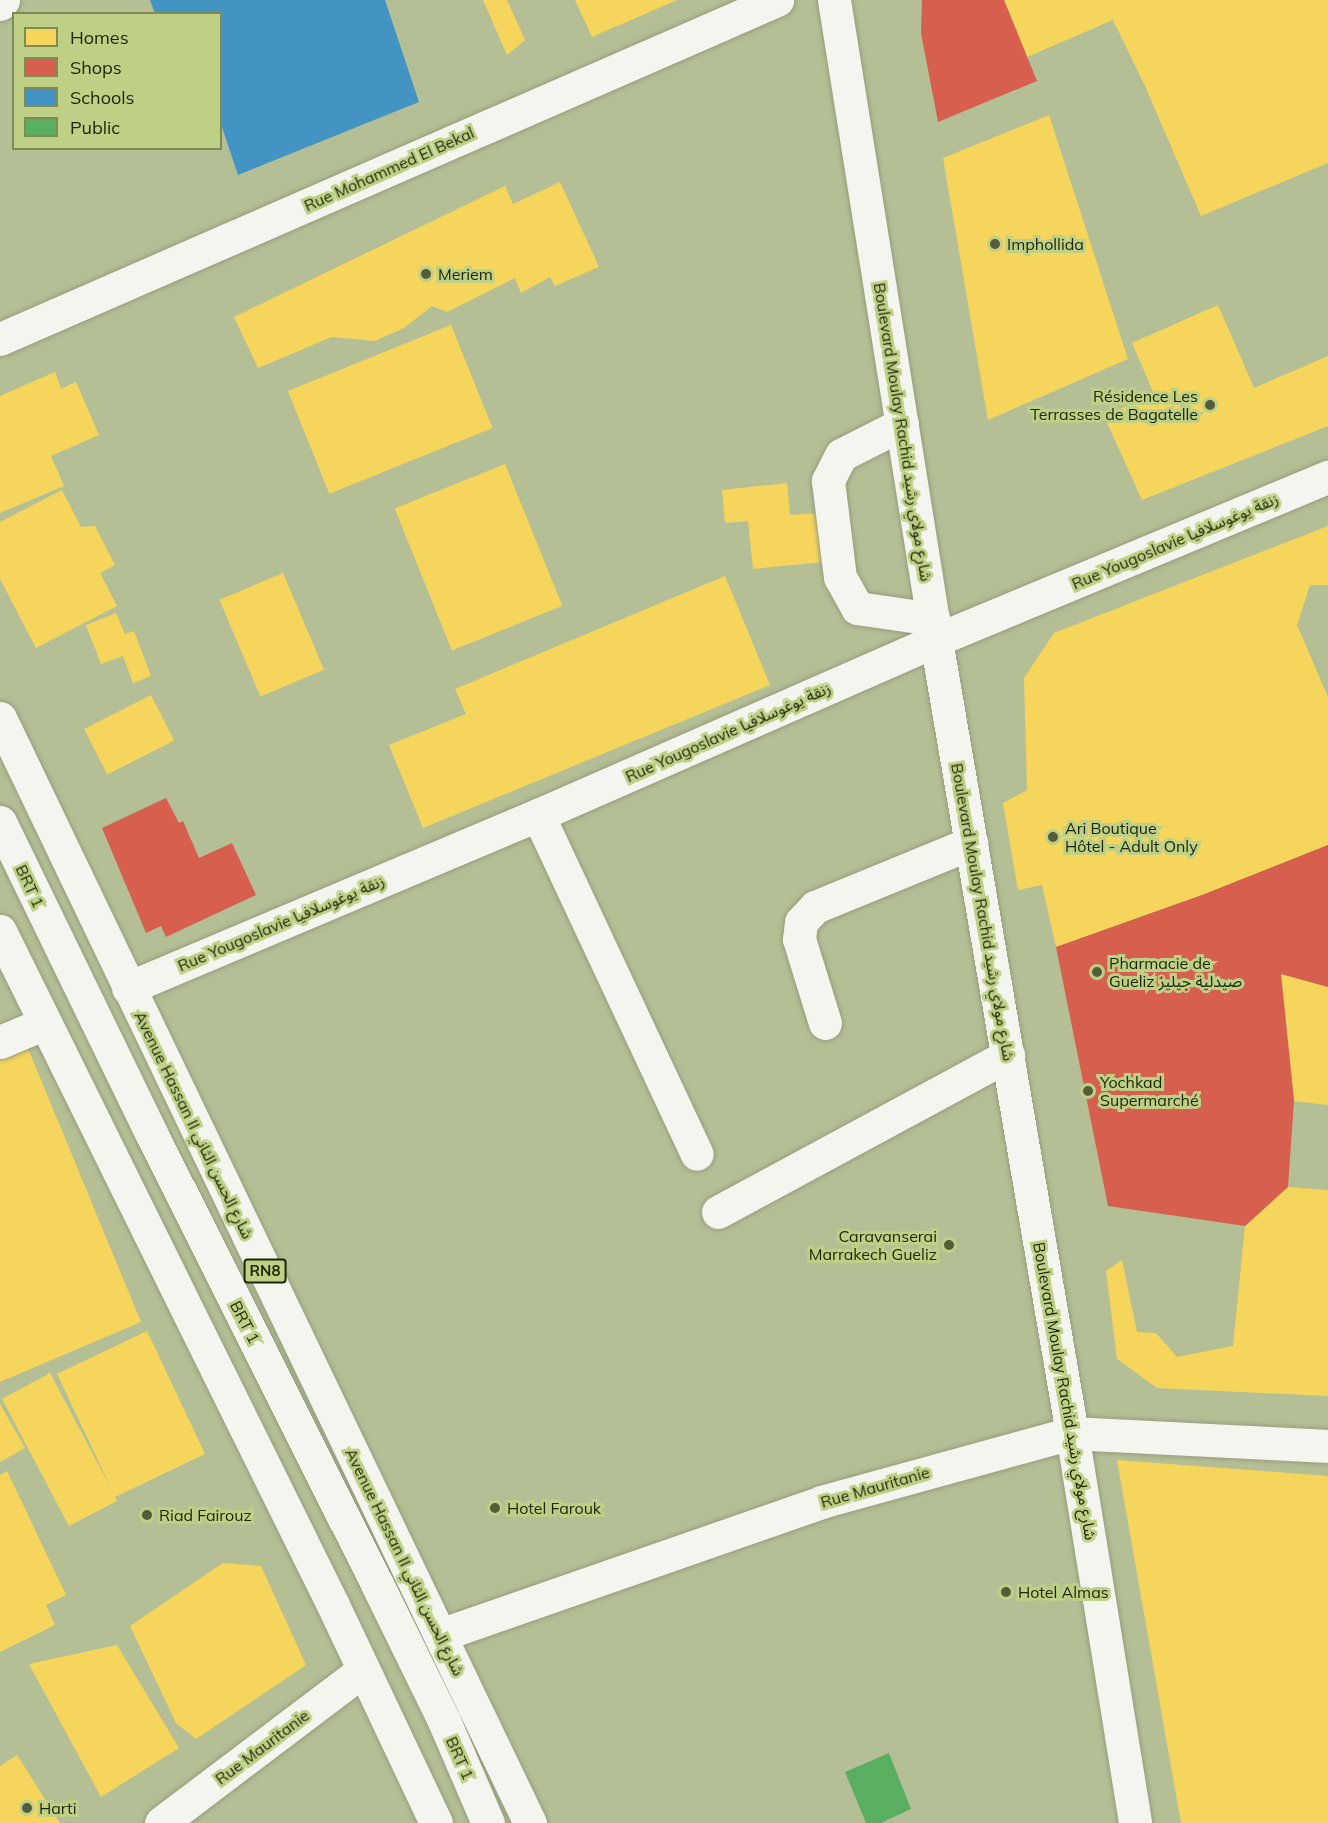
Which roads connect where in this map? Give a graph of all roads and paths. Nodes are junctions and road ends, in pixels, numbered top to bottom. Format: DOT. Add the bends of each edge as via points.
graph roads {
  1 [pos="3,0"];
  2 [pos="777,0"];
  3 [pos="834,0"];
  4 [pos="0,4"];
  5 [pos="0,339"];
  6 [pos="902,424"];
  7 [pos="1328,477"];
  8 [pos="934,629"];
  9 [pos="0,718"];
  10 [pos="538,815"];
  11 [pos="0,822"];
  12 [pos="971,843"];
  13 [pos="0,931"];
  14 [pos="128,988"];
  15 [pos="45,1023"];
  16 [pos="825,1023"];
  17 [pos="0,1042"];
  18 [pos="1008,1055"];
  19 [pos="697,1154"];
  20 [pos="718,1212"];
  21 [pos="1072,1433"];
  22 [pos="1328,1446"];
  23 [pos="440,1635"];
  24 [pos="363,1670"];
  25 [pos="160,1823"];
  26 [pos="436,1823"];
  27 [pos="488,1823"];
  28 [pos="530,1823"];
  29 [pos="1135,1823"];
  1 -- 4 [label="street"];
  2 -- 5 [label="street, Rue Mohammed El Bekal"];
  3 -- 6 [label="street, Boulevard Moulay Rachid شارع مولاي رشيد"];
  6 -- 8 [label="street, Boulevard Moulay Rachid شارع مولاي رشيد"];
  6 -- 8 [label="street" via="841,455 828,481 840,577 857,608"];
  7 -- 8 [label="street, Rue Yougoslavie زنقة يوغوسلافيا"];
  8 -- 10 [label="street, Rue Yougoslavie زنقة يوغوسلافيا"];
  8 -- 12 [label="street, Boulevard Moulay Rachid شارع مولاي رشيد"];
  9 -- 14 [label="street, Avenue Hassan II شارع الحسن الثاني / RN8"];
  10 -- 14 [label="street, Rue Yougoslavie زنقة يوغوسلافيا"];
  10 -- 19 [label="street"];
  11 -- 27 [label="street, BRT 1" via="444,1721"];
  12 -- 16 [label="street" via="815,907 801,922 799,939"];
  12 -- 18 [label="street, Boulevard Moulay Rachid شارع مولاي رشيد"];
  13 -- 15 [label="street"];
  14 -- 23 [label="street, Avenue Hassan II شارع الحسن الثاني / RN8"];
  15 -- 17 [label="street"];
  15 -- 24 [label="street"];
  18 -- 20 [label="street"];
  18 -- 21 [label="street, Boulevard Moulay Rachid شارع مولاي رشيد"];
  21 -- 22 [label="street, Rue Mauritanie"];
  21 -- 23 [label="street, Rue Mauritanie" via="821,1502"];
  21 -- 29 [label="street, Boulevard Moulay Rachid شارع مولاي رشيد"];
  23 -- 28 [label="street, Avenue Hassan II شارع الحسن الثاني / RN8"];
  24 -- 25 [label="street, Rue Mauritanie"];
  24 -- 26 [label="street"];
}
